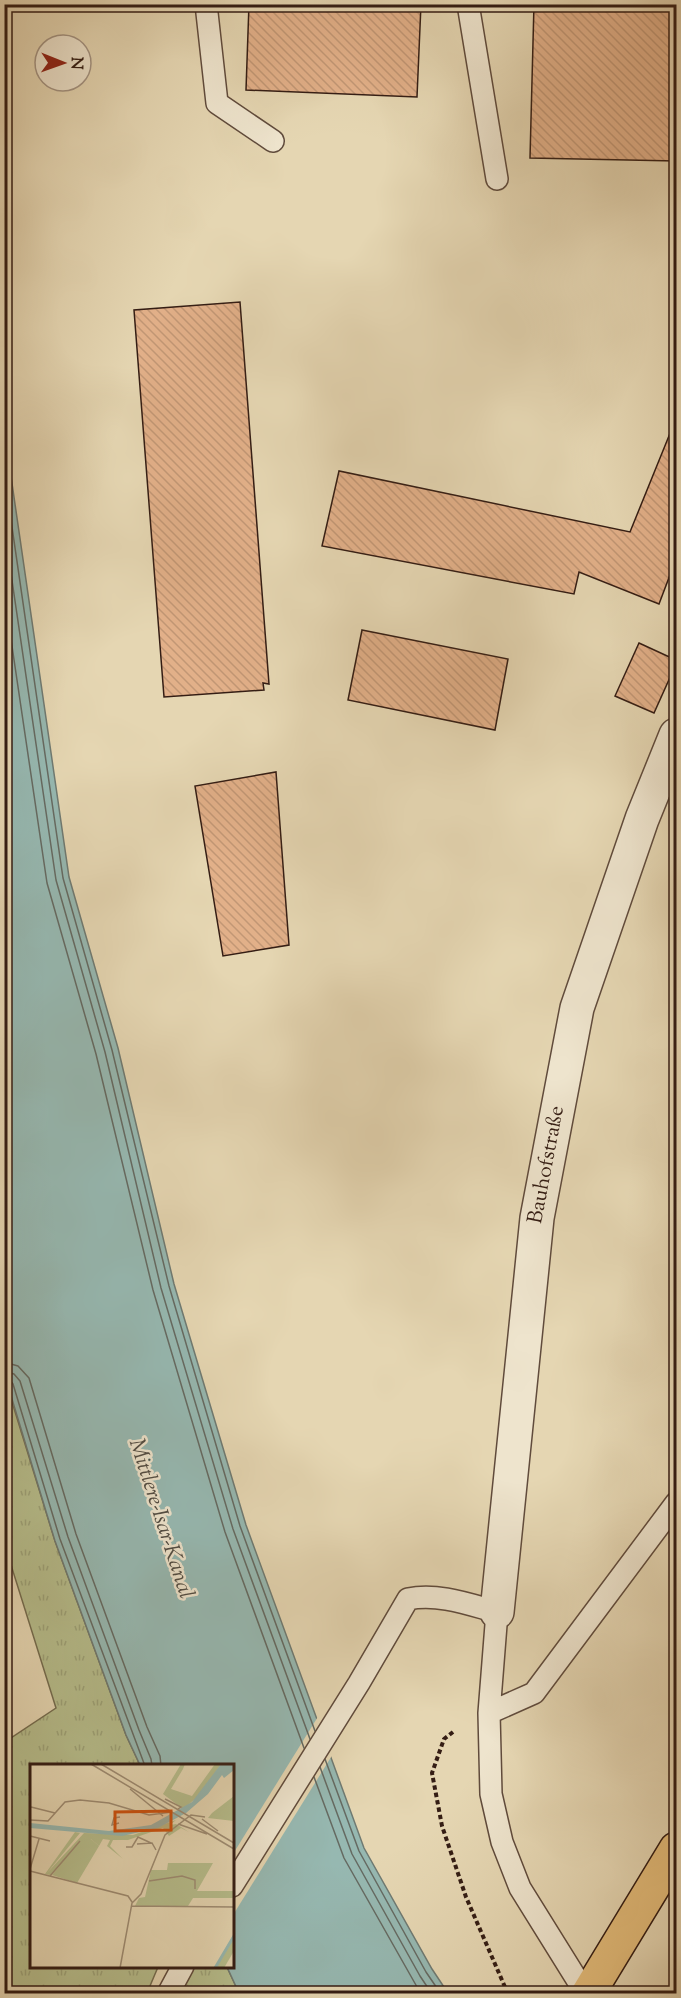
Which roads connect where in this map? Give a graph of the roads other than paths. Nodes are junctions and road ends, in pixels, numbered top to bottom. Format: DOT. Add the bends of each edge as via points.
graph roads {
  1 [pos="206,4"];
  2 [pos="468,4"];
  3 [pos="273,141"];
  4 [pos="497,179"];
  5 [pos="676,735"];
  6 [pos="676,1503"];
  7 [pos="497,1612"];
  8 [pos="489,1713"];
  9 [pos="676,1850"];
  10 [pos="234,1883"];
  11 [pos="182,1968"];
  12 [pos="168,1994"];
  13 [pos="587,1994"];
  1 -- 3 [label="lane" via="217,104"];
  2 -- 4 [label="lane"];
  5 -- 7 [label="street, Bauhofstraße" via="642,819 576,1008 537,1218"];
  6 -- 8 [label="lane" via="534,1693"];
  7 -- 8 [label="lane"];
  7 -- 10 [label="lane" via="456,1600 423,1596 408,1599"];
  8 -- 13 [label="lane" via="491,1794 502,1842 520,1888"];
  9 -- 13 [label="highway"];
  11 -- 12 [label="lane"];
}
